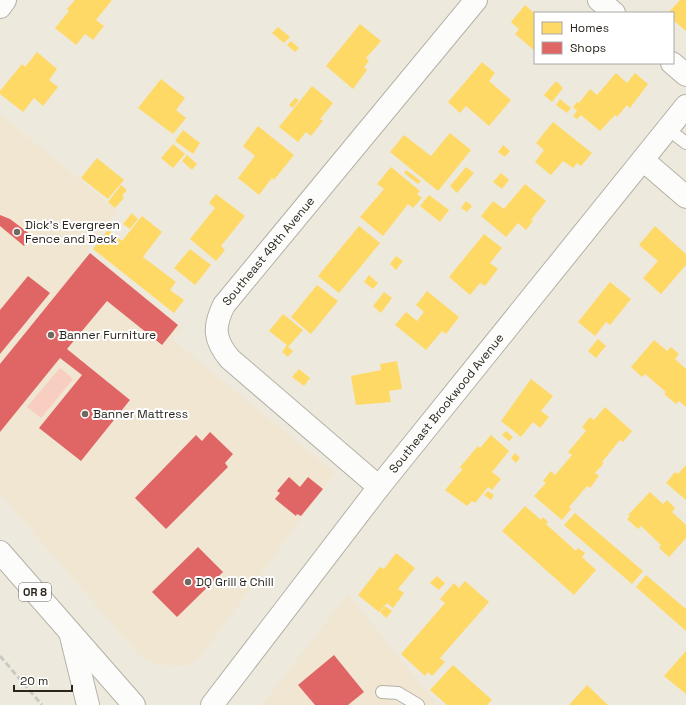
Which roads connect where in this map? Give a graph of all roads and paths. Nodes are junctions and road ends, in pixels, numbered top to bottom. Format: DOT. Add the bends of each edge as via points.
graph roads {
  1 [pos="5,0"];
  2 [pos="476,0"];
  3 [pos="599,0"];
  4 [pos="0,7"];
  5 [pos="613,12"];
  6 [pos="673,64"];
  7 [pos="686,75"];
  8 [pos="686,106"];
  9 [pos="668,129"];
  10 [pos="686,142"];
  11 [pos="643,160"];
  12 [pos="686,197"];
  13 [pos="379,487"];
  14 [pos="0,552"];
  15 [pos="70,633"];
  16 [pos="382,692"];
  17 [pos="88,705"];
  18 [pos="134,705"];
  19 [pos="212,705"];
  20 [pos="418,705"];
  1 -- 4 [label="main road"];
  2 -- 13 [label="main road, Southeast 49th Avenue" via="224,305 218,318 216,332 220,348 230,359"];
  3 -- 5 [label="main road"];
  6 -- 7 [label="main road"];
  8 -- 9 [label="main road, Southeast Brookwood Avenue"];
  9 -- 10 [label="lane"];
  9 -- 11 [label="main road, Southeast Brookwood Avenue"];
  11 -- 12 [label="main road"];
  11 -- 13 [label="main road, Southeast Brookwood Avenue"];
  13 -- 19 [label="main road, Southeast Brookwood Avenue"];
  14 -- 15 [label="main road, OR 8"];
  15 -- 17 [label="main road"];
  15 -- 18 [label="main road, OR 8"];
  16 -- 20 [label="lane" via="398,693"];
}
